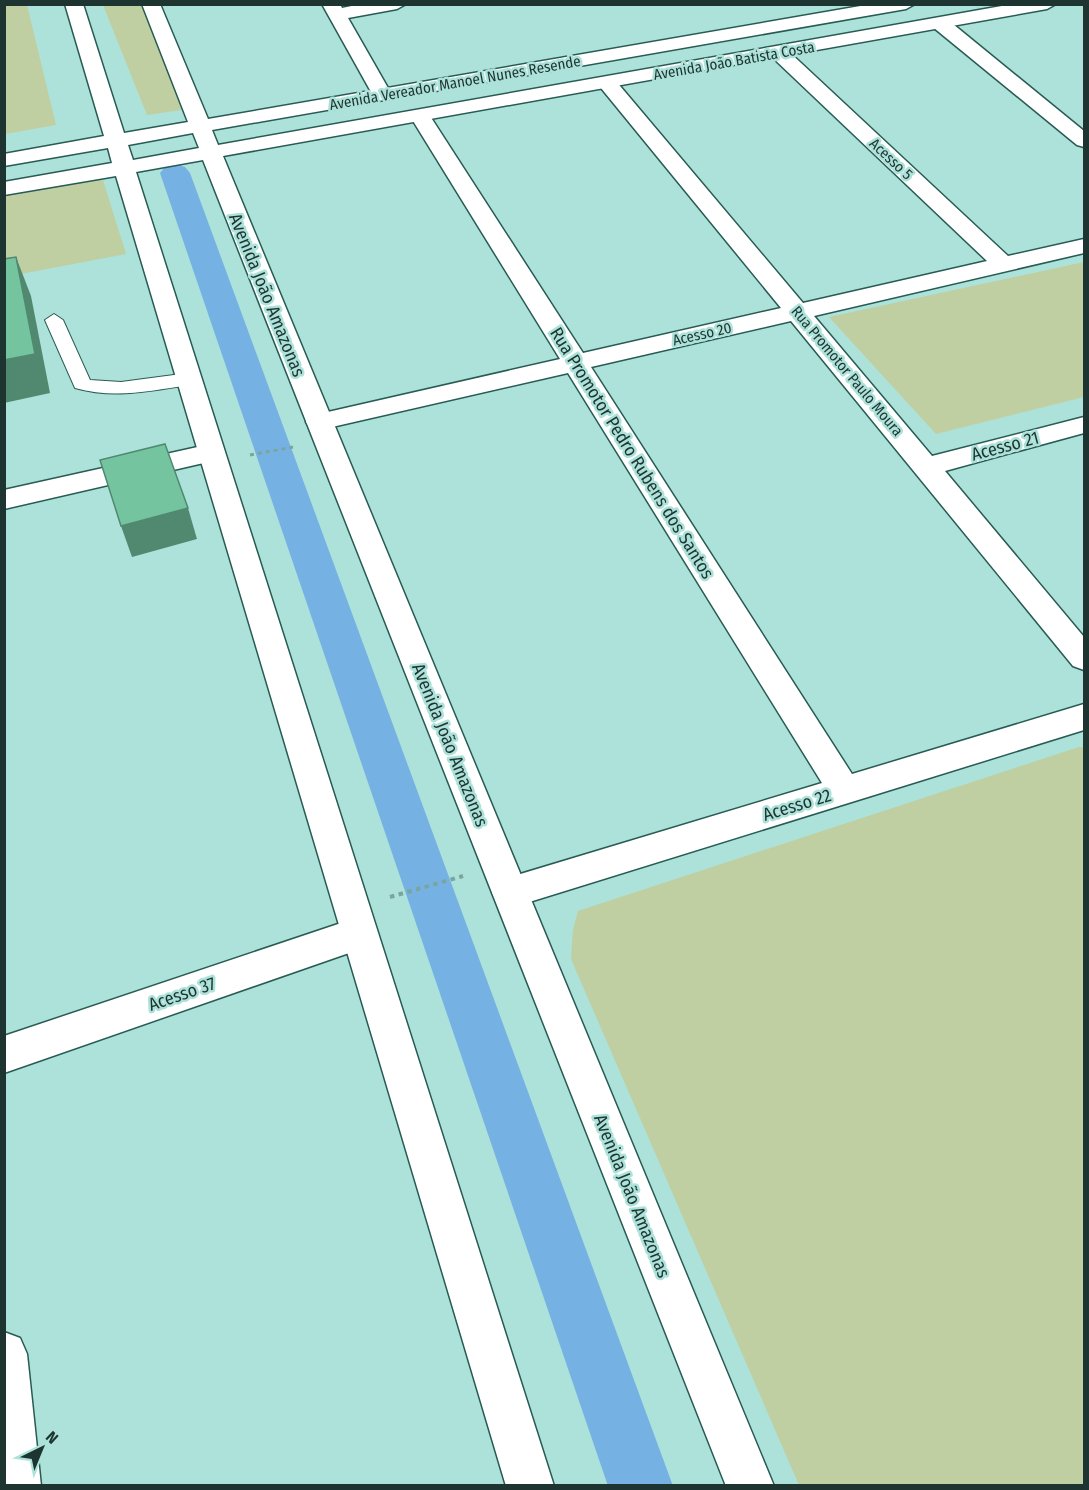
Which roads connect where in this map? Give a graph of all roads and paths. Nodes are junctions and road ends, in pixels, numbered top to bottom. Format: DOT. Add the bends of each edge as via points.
graph roads {
  1 [pos="74,4"];
  2 [pos="151,4"];
  3 [pos="397,4"];
  4 [pos="906,4"];
  5 [pos="1047,4"];
  6 [pos="334,9"];
  7 [pos="941,24"];
  8 [pos="779,53"];
  9 [pos="608,84"];
  10 [pos="382,95"];
  11 [pos="420,116"];
  12 [pos="205,139"];
  13 [pos="1084,141"];
  14 [pos="121,153"];
  15 [pos="4,160"];
  16 [pos="4,189"];
  17 [pos="1084,246"];
  18 [pos="1004,265"];
  19 [pos="798,312"];
  20 [pos="54,320"];
  21 [pos="576,363"];
  22 [pos="189,379"];
  23 [pos="1084,425"];
  24 [pos="308,434"];
  25 [pos="211,453"];
  26 [pos="243,456"];
  27 [pos="926,467"];
  28 [pos="4,500"];
  29 [pos="1084,658"];
  30 [pos="1084,717"];
  31 [pos="845,791"];
  32 [pos="472,873"];
  33 [pos="510,892"];
  34 [pos="387,898"];
  35 [pos="359,933"];
  36 [pos="4,1055"];
  37 [pos="4,1354"];
  38 [pos="17,1485"];
  39 [pos="530,1485"];
  40 [pos="750,1485"];
  1 -- 14 [label="street"];
  2 -- 12 [label="street, Avenida João Amazonas"];
  3 -- 6 [label="street"];
  4 -- 10 [label="street, Avenida Vereador Manoel Nunes Resende"];
  5 -- 7 [label="street, Avenida João Batista Costa"];
  6 -- 10 [label="street"];
  7 -- 8 [label="street, Avenida João Batista Costa"];
  7 -- 13 [label="street"];
  8 -- 9 [label="street, Avenida João Batista Costa"];
  8 -- 18 [label="street, Acesso 5"];
  9 -- 11 [label="street, Avenida João Batista Costa"];
  9 -- 19 [label="street, Rua Promotor Paulo Moura"];
  10 -- 12 [label="street, Avenida Vereador Manoel Nunes Resende"];
  11 -- 12 [label="street, Avenida Vereador Manoel Nunes Resende"];
  11 -- 21 [label="street, Rua Promotor Pedro Rubens dos Santos"];
  12 -- 14 [label="street, Avenida Vereador Manoel Nunes Resende"];
  12 -- 24 [label="street, Avenida João Amazonas"];
  14 -- 15 [label="street, Avenida Vereador Manoel Nunes Resende"];
  14 -- 16 [label="street, Avenida Vereador Manoel Nunes Resende"];
  14 -- 22 [label="street"];
  17 -- 18 [label="street, Acesso 20"];
  18 -- 19 [label="street, Acesso 20"];
  19 -- 21 [label="street, Acesso 20"];
  19 -- 27 [label="street, Rua Promotor Paulo Moura"];
  20 -- 22 [label="lane" via="82,384 118,388"];
  21 -- 24 [label="street, Acesso 20"];
  21 -- 31 [label="street, Rua Promotor Pedro Rubens dos Santos"];
  22 -- 25 [label="street"];
  23 -- 27 [label="street, Acesso 21"];
  24 -- 26 [label="path"];
  24 -- 33 [label="street, Avenida João Amazonas"];
  25 -- 28 [label="street"];
  25 -- 35 [label="street"];
  27 -- 29 [label="street, Rua Promotor Paulo Moura"];
  30 -- 31 [label="street, Acesso 22"];
  31 -- 33 [label="street, Acesso 22"];
  32 -- 34 [label="path"];
  33 -- 40 [label="street, Avenida João Amazonas"];
  35 -- 36 [label="street, Acesso 37"];
  35 -- 39 [label="street"];
  37 -- 38 [label="street"];
}
